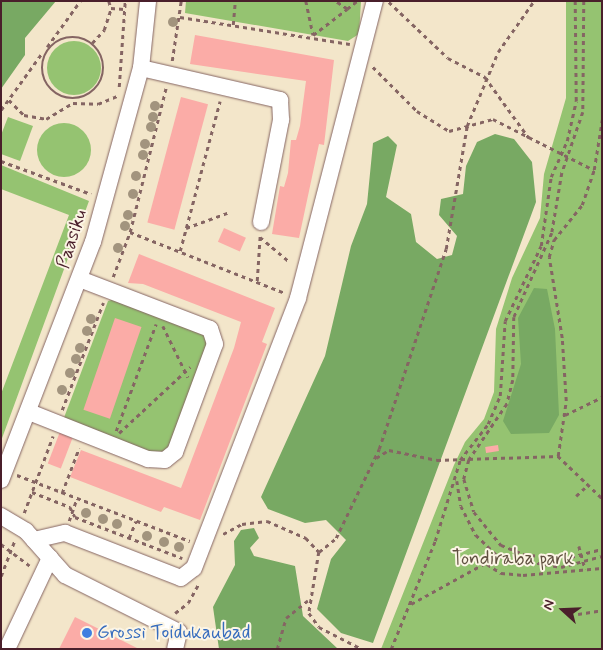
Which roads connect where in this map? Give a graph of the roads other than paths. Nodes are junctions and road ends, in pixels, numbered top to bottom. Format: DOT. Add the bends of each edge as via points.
graph roads {
  1 [pos="148,1"];
  2 [pos="375,1"];
  3 [pos="141,68"];
  4 [pos="261,229"];
  5 [pos="80,279"];
  6 [pos="29,412"];
  7 [pos="4,475"];
  8 [pos="1,516"];
  9 [pos="34,540"];
  10 [pos="50,558"];
  11 [pos="7,649"];
  12 [pos="175,649"];
  1 -- 3 [label="street, Paasiku"];
  2 -- 9 [label="street" via="365,52 298,298 202,552 187,577 65,533"];
  3 -- 4 [label="street" via="280,100 281,120"];
  3 -- 5 [label="street, Paasiku" via="97,198"];
  5 -- 6 [label="street, Paasiku"];
  5 -- 6 [label="street" via="210,329 215,344 175,452 166,460 148,459"];
  6 -- 7 [label="street, Paasiku"];
  8 -- 9 [label="street"];
  9 -- 10 [label="street"];
  10 -- 11 [label="street"];
  10 -- 12 [label="street" via="65,575 179,632"];
}
